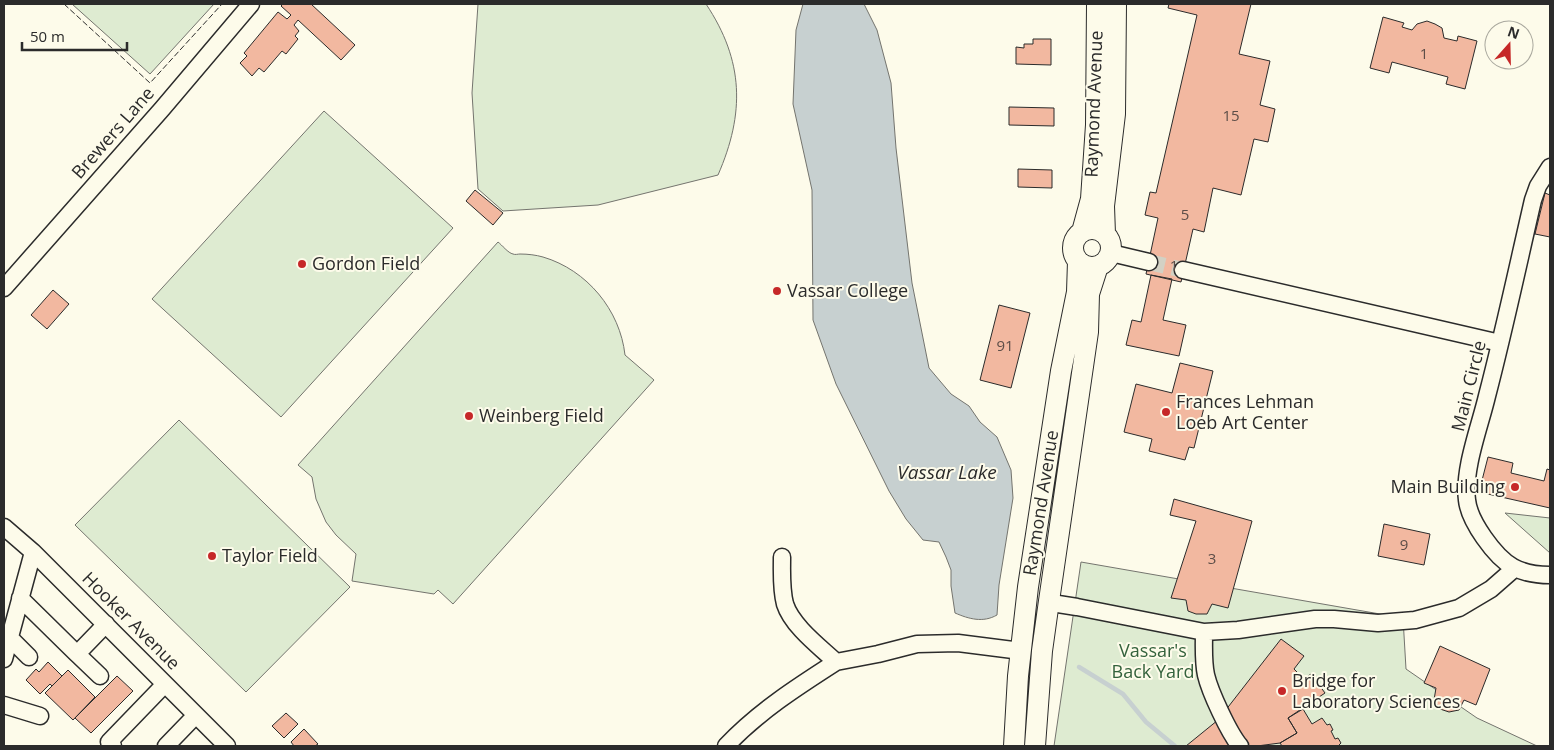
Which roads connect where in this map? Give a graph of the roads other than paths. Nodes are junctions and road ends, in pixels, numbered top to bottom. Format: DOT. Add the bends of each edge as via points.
graph roads {
  1 [pos="251,4"];
  2 [pos="1097,4"];
  3 [pos="1116,4"];
  4 [pos="1550,167"];
  5 [pos="1082,232"];
  6 [pos="1105,251"];
  7 [pos="1078,261"];
  8 [pos="1149,262"];
  9 [pos="1184,270"];
  10 [pos="4,288"];
  11 [pos="1500,343"];
  12 [pos="1054,423"];
  13 [pos="1074,426"];
  14 [pos="4,526"];
  15 [pos="33,552"];
  16 [pos="782,557"];
  17 [pos="1515,568"];
  18 [pos="1550,576"];
  19 [pos="20,598"];
  20 [pos="1048,601"];
  21 [pos="106,624"];
  22 [pos="1204,632"];
  23 [pos="10,638"];
  24 [pos="1021,651"];
  25 [pos="77,654"];
  26 [pos="30,657"];
  27 [pos="4,659"];
  28 [pos="836,662"];
  29 [pos="100,676"];
  30 [pos="165,684"];
  31 [pos="4,705"];
  32 [pos="196,715"];
  33 [pos="40,716"];
  34 [pos="113,746"];
  35 [pos="166,746"];
  36 [pos="227,746"];
  37 [pos="726,746"];
  38 [pos="1014,746"];
  39 [pos="1035,746"];
  40 [pos="1240,746"];
  1 -- 10 [label="street, Brewers Lane"];
  2 -- 5 [label="main road, Raymond Avenue" via="1096,125 1090,198"];
  3 -- 6 [label="main road, Raymond Avenue" via="1115,114 1104,206"];
  4 -- 11 [label="street, Main Circle" via="1533,200"];
  5 -- 6 [label="main road" via="1096,230"];
  5 -- 7 [label="main road, Raymond Avenue" via="1074,243 1074,255"];
  6 -- 7 [label="main road" via="1087,267"];
  6 -- 8 [label="street"];
  6 -- 13 [label="main road, Raymond Avenue" via="1089,294 1088,332"];
  7 -- 12 [label="main road, Raymond Avenue" via="1077,292"];
  9 -- 11 [label="street"];
  11 -- 17 [label="street, Main Circle" via="1466,487 1467,502 1476,525 1490,546"];
  12 -- 13 [label="street"];
  12 -- 24 [label="main road, Raymond Avenue"];
  13 -- 20 [label="main road, Raymond Avenue"];
  14 -- 15 [label="street, Hooker Avenue"];
  15 -- 19 [label="street"];
  15 -- 21 [label="street, Hooker Avenue"];
  16 -- 28 [label="street" via="786,605 810,639"];
  17 -- 18 [label="street, Main Circle"];
  17 -- 22 [label="street" via="1491,590 1459,608 1416,620 1378,623 1315,618"];
  19 -- 23 [label="street"];
  19 -- 25 [label="street"];
  20 -- 22 [label="street"];
  20 -- 39 [label="main road, Raymond Avenue"];
  21 -- 25 [label="street"];
  21 -- 30 [label="street, Hooker Avenue"];
  22 -- 40 [label="street" via="1206,676"];
  23 -- 26 [label="street"];
  23 -- 27 [label="street"];
  24 -- 28 [label="street" via="958,643 917,644"];
  24 -- 38 [label="main road, Raymond Avenue"];
  25 -- 29 [label="street"];
  28 -- 37 [label="street" via="777,701"];
  30 -- 32 [label="street, Hooker Avenue"];
  30 -- 34 [label="street" via="108,742"];
  31 -- 33 [label="street"];
  32 -- 35 [label="street"];
  32 -- 36 [label="street, Hooker Avenue"];
}
